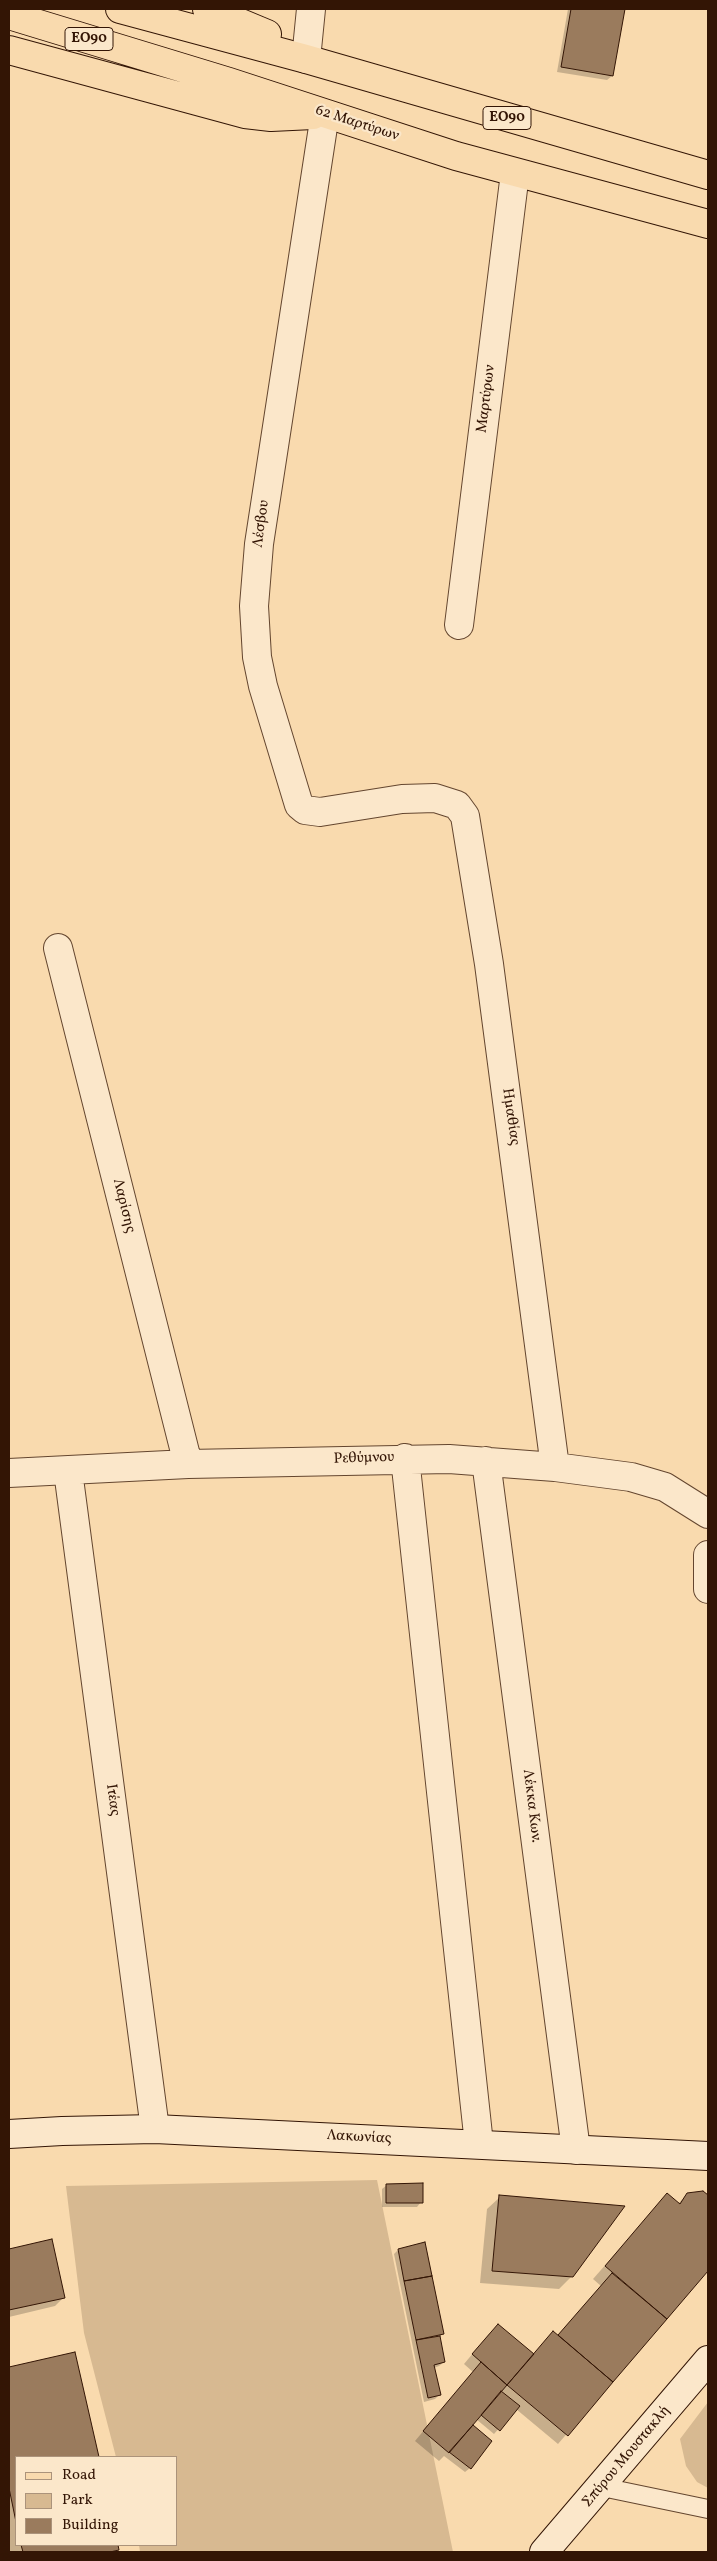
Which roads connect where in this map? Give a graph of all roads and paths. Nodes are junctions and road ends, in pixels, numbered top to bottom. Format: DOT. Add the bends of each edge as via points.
graph roads {
  1 [pos="120,9"];
  2 [pos="207,9"];
  3 [pos="311,9"];
  4 [pos="9,14"];
  5 [pos="9,50"];
  6 [pos="306,59"];
  7 [pos="325,114"];
  8 [pos="515,173"];
  9 [pos="708,175"];
  10 [pos="708,224"];
  11 [pos="459,625"];
  12 [pos="423,798"];
  13 [pos="58,948"];
  14 [pos="405,1458"];
  15 [pos="486,1461"];
  16 [pos="188,1464"];
  17 [pos="555,1467"];
  18 [pos="68,1471"];
  19 [pos="9,1473"];
  20 [pos="708,1514"];
  21 [pos="708,1555"];
  22 [pos="708,1589"];
  23 [pos="155,2129"];
  24 [pos="9,2134"];
  25 [pos="478,2144"];
  26 [pos="576,2150"];
  27 [pos="708,2156"];
  28 [pos="708,2360"];
  29 [pos="602,2486"];
  30 [pos="708,2509"];
  31 [pos="544,2552"];
  1 -- 6 [label="main road, ΕΟ90"];
  2 -- 6 [label="main road, ΕΟ90" via="259,30"];
  3 -- 6 [label="street"];
  4 -- 7 [label="main road, 62 Μαρτύρων / ΕΟ90"];
  5 -- 7 [label="main road, ΕΟ90" via="245,114 271,117"];
  6 -- 9 [label="main road, ΕΟ90"];
  7 -- 8 [label="main road, 62 Μαρτύρων / ΕΟ90"];
  7 -- 12 [label="street, Λέσβου" via="259,544 254,606 258,657 263,686 302,808 320,812"];
  8 -- 10 [label="main road, 62 Μαρτύρων / ΕΟ90"];
  8 -- 11 [label="street, Μαρτύρων"];
  12 -- 17 [label="street, Ημαθίας" via="457,804 466,820 490,973"];
  13 -- 16 [label="street, Λαρίσης"];
  14 -- 15 [label="street, Ρεθύμνου"];
  14 -- 16 [label="street, Ρεθύμνου"];
  14 -- 25 [label="street"];
  15 -- 17 [label="street, Ρεθύμνου"];
  15 -- 26 [label="street, Λέκκα Κων."];
  16 -- 18 [label="street, Ρεθύμνου"];
  17 -- 20 [label="street, Ρεθύμνου" via="652,1482 680,1494"];
  18 -- 19 [label="street, Ρεθύμνου"];
  18 -- 23 [label="street, Ιτέας"];
  21 -- 22 [label="street"];
  23 -- 24 [label="street, Λακωνίας"];
  23 -- 25 [label="street, Λακωνίας"];
  25 -- 26 [label="street, Λακωνίας"];
  26 -- 27 [label="street, Λακωνίας"];
  28 -- 29 [label="street, Σπύρου Μουστακλή"];
  29 -- 30 [label="lane"];
  29 -- 31 [label="street, Σπύρου Μουστακλή"];
}
